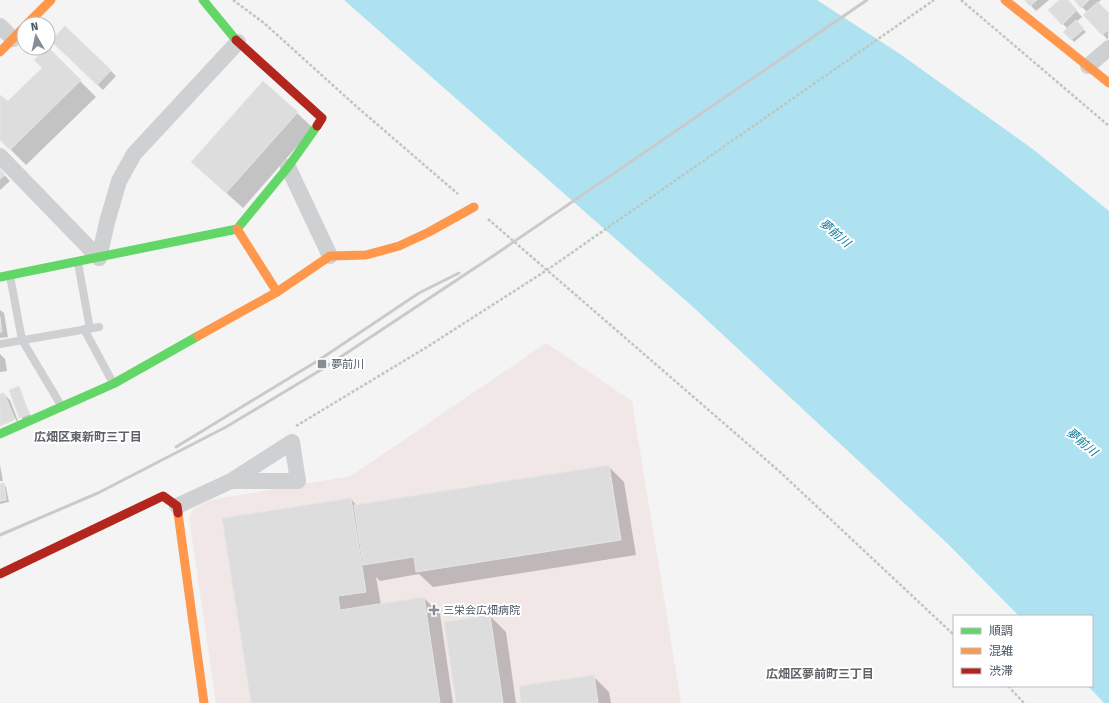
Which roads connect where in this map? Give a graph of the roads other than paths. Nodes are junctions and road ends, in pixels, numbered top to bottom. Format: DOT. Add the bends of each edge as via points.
graph roads {
  1 [pos="51,0"];
  2 [pos="203,0"];
  3 [pos="1005,0"];
  4 [pos="35,16"];
  5 [pos="0,26"];
  6 [pos="16,35"];
  7 [pos="12,39"];
  8 [pos="238,42"];
  9 [pos="1109,48"];
  10 [pos="0,52"];
  11 [pos="1088,66"];
  12 [pos="1109,83"];
  13 [pos="0,156"];
  14 [pos="288,167"];
  15 [pos="474,207"];
  16 [pos="237,228"];
  17 [pos="330,256"];
  18 [pos="98,258"];
  19 [pos="78,262"];
  20 [pos="10,275"];
  21 [pos="0,277"];
  22 [pos="277,292"];
  23 [pos="91,328"];
  24 [pos="22,340"];
  25 [pos="0,344"];
  26 [pos="113,384"];
  27 [pos="62,407"];
  28 [pos="0,434"];
  29 [pos="231,481"];
  30 [pos="177,506"];
  31 [pos="0,574"];
  32 [pos="204,703"];
  1 -- 4 [label="street"];
  2 -- 8 [label="street"];
  3 -- 11 [label="street"];
  5 -- 7 [label="street"];
  6 -- 7 [label="street"];
  7 -- 10 [label="street"];
  8 -- 14 [label="street" via="322,118"];
  8 -- 18 [label="street" via="134,154 119,181"];
  9 -- 11 [label="street"];
  11 -- 12 [label="street"];
  13 -- 18 [label="street"];
  14 -- 16 [label="street"];
  14 -- 17 [label="street"];
  15 -- 17 [label="street" via="399,246 366,255"];
  16 -- 18 [label="street"];
  16 -- 22 [label="street"];
  17 -- 22 [label="street"];
  18 -- 19 [label="street"];
  19 -- 20 [label="street"];
  19 -- 23 [label="lane"];
  20 -- 21 [label="street"];
  20 -- 24 [label="lane"];
  22 -- 26 [label="street"];
  23 -- 24 [label="lane"];
  23 -- 26 [label="lane"];
  24 -- 25 [label="lane"];
  24 -- 27 [label="lane"];
  26 -- 27 [label="street"];
  27 -- 28 [label="street"];
  29 -- 29 [label="street" via="298,481 292,442"];
  29 -- 30 [label="street"];
  30 -- 31 [label="street" via="163,496"];
  30 -- 32 [label="street"];
}
